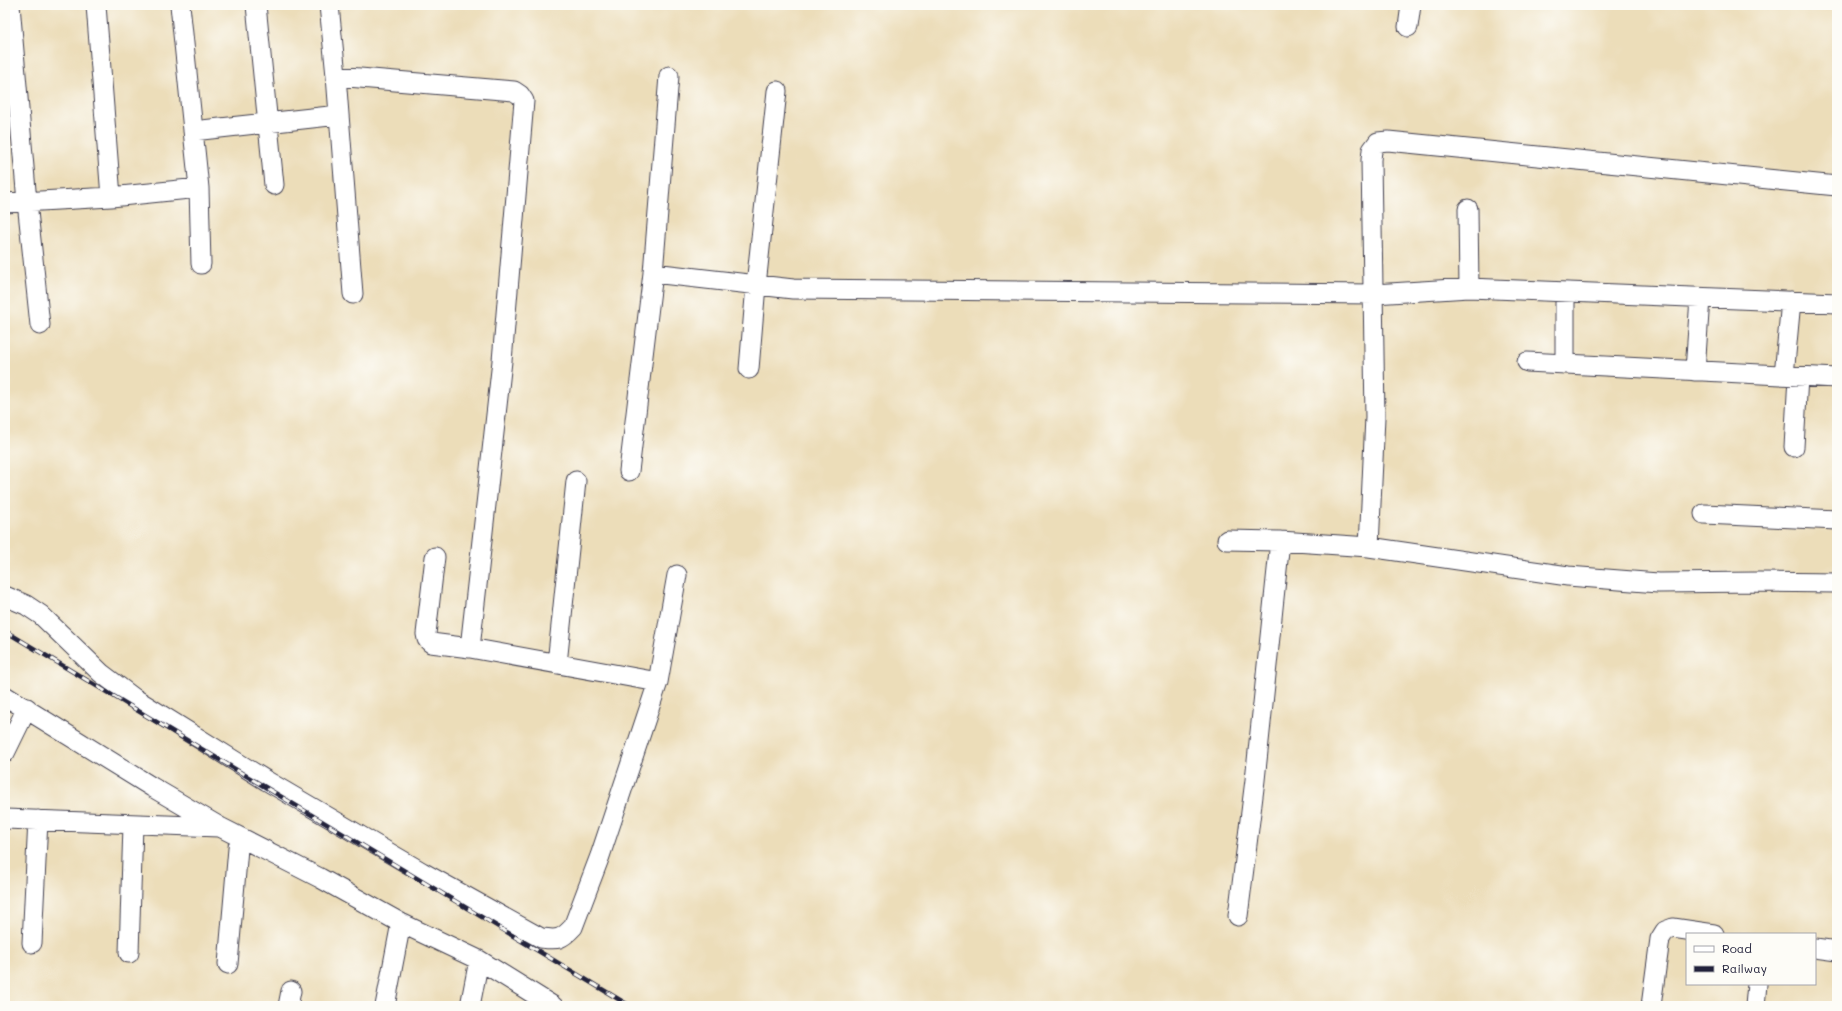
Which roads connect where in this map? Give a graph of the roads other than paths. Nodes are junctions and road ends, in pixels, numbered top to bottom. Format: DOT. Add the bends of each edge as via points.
graph roads {
  1 [pos="10,5"];
  2 [pos="96,5"];
  3 [pos="180,5"];
  4 [pos="256,5"];
  5 [pos="329,5"];
  6 [pos="1411,5"];
  7 [pos="1408,27"];
  8 [pos="336,76"];
  9 [pos="669,76"];
  10 [pos="777,91"];
  11 [pos="339,115"];
  12 [pos="268,123"];
  13 [pos="193,131"];
  14 [pos="274,185"];
  15 [pos="1837,186"];
  16 [pos="199,188"];
  17 [pos="111,197"];
  18 [pos="27,202"];
  19 [pos="5,203"];
  20 [pos="1468,209"];
  21 [pos="201,264"];
  22 [pos="653,274"];
  23 [pos="756,285"];
  24 [pos="1470,288"];
  25 [pos="1565,292"];
  26 [pos="353,294"];
  27 [pos="1374,294"];
  28 [pos="1700,298"];
  29 [pos="1791,300"];
  30 [pos="1837,303"];
  31 [pos="40,325"];
  32 [pos="1527,362"];
  33 [pos="1565,364"];
  34 [pos="749,369"];
  35 [pos="1695,371"];
  36 [pos="1791,376"];
  37 [pos="1837,378"];
  38 [pos="1794,446"];
  39 [pos="629,471"];
  40 [pos="576,481"];
  41 [pos="1704,514"];
  42 [pos="1837,520"];
  43 [pos="1227,540"];
  44 [pos="1280,541"];
  45 [pos="1369,547"];
  46 [pos="435,558"];
  47 [pos="677,575"];
  48 [pos="1837,583"];
  49 [pos="5,596"];
  50 [pos="470,648"];
  51 [pos="557,664"];
  52 [pos="658,682"];
  53 [pos="5,696"];
  54 [pos="27,708"];
  55 [pos="5,754"];
  56 [pos="5,818"];
  57 [pos="38,820"];
  58 [pos="133,825"];
  59 [pos="220,827"];
  60 [pos="239,837"];
  61 [pos="1238,916"];
  62 [pos="401,923"];
  63 [pos="1707,933"];
  64 [pos="32,943"];
  65 [pos="1816,948"];
  66 [pos="1837,951"];
  67 [pos="129,953"];
  68 [pos="479,960"];
  69 [pos="228,964"];
  70 [pos="1757,985"];
  71 [pos="385,1006"];
  72 [pos="470,1006"];
  73 [pos="553,1006"];
  74 [pos="1651,1006"];
  75 [pos="1755,1006"];
  1 -- 18 [label="street"];
  2 -- 17 [label="street"];
  3 -- 13 [label="street"];
  4 -- 12 [label="street"];
  5 -- 8 [label="street"];
  6 -- 7 [label="street"];
  8 -- 11 [label="street"];
  8 -- 50 [label="street" via="514,91 520,94 524,101 502,361"];
  9 -- 22 [label="street"];
  10 -- 23 [label="street"];
  11 -- 12 [label="street"];
  11 -- 26 [label="street"];
  12 -- 13 [label="street"];
  12 -- 14 [label="street"];
  13 -- 16 [label="street"];
  15 -- 27 [label="street" via="1532,154 1378,142 1372,150 1370,160"];
  16 -- 17 [label="street"];
  16 -- 21 [label="street"];
  17 -- 18 [label="street"];
  18 -- 19 [label="street"];
  18 -- 31 [label="street"];
  20 -- 24 [label="street"];
  22 -- 23 [label="street"];
  22 -- 39 [label="street"];
  23 -- 27 [label="street" via="793,289"];
  23 -- 34 [label="street"];
  24 -- 25 [label="street"];
  24 -- 27 [label="street"];
  25 -- 28 [label="street"];
  25 -- 33 [label="street"];
  27 -- 45 [label="street" via="1375,417"];
  28 -- 29 [label="street"];
  28 -- 35 [label="street"];
  29 -- 30 [label="street"];
  29 -- 36 [label="street"];
  32 -- 33 [label="street"];
  33 -- 35 [label="street"];
  35 -- 36 [label="street"];
  36 -- 37 [label="street"];
  36 -- 38 [label="street"];
  40 -- 51 [label="street"];
  41 -- 42 [label="street"];
  43 -- 44 [label="street"];
  44 -- 45 [label="street"];
  44 -- 61 [label="street"];
  45 -- 48 [label="street" via="1575,576 1658,583"];
  46 -- 50 [label="street" via="426,634 431,643"];
  47 -- 52 [label="street"];
  49 -- 52 [label="street" via="26,605 41,616 101,673 134,698 267,781 541,938 563,938 573,927"];
  50 -- 51 [label="street"];
  51 -- 52 [label="street"];
  53 -- 54 [label="street"];
  54 -- 55 [label="street"];
  54 -- 59 [label="street"];
  56 -- 57 [label="street"];
  57 -- 58 [label="street"];
  57 -- 64 [label="street"];
  58 -- 59 [label="street"];
  58 -- 67 [label="street"];
  59 -- 60 [label="street"];
  60 -- 62 [label="street"];
  60 -- 69 [label="street"];
  62 -- 68 [label="street"];
  62 -- 71 [label="street"];
  63 -- 74 [label="street" via="1673,928 1665,931 1660,939"];
  65 -- 66 [label="street"];
  68 -- 72 [label="street"];
  68 -- 73 [label="street"];
  70 -- 75 [label="street"];
}
